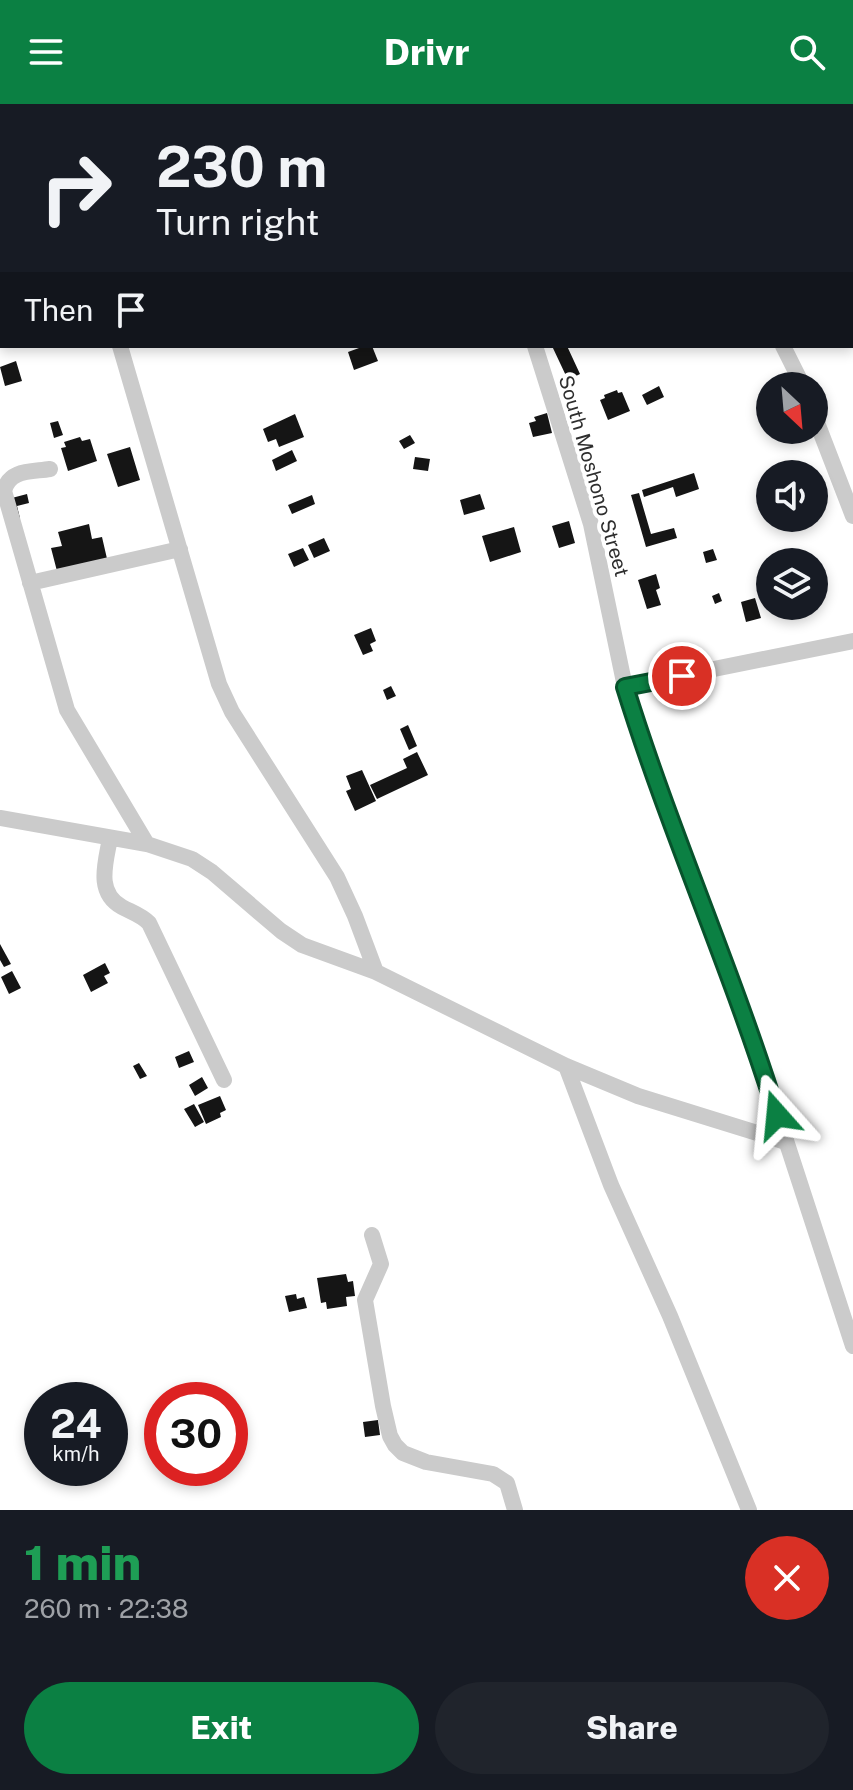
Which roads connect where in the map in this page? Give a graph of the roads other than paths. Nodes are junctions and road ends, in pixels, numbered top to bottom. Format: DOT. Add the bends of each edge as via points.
graph roads {
  1 [pos="121,348"];
  2 [pos="536,348"];
  3 [pos="784,348"];
  4 [pos="796,372"];
  5 [pos="825,444"];
  6 [pos="50,469"];
  7 [pos="853,516"];
  8 [pos="180,549"];
  9 [pos="30,583"];
  10 [pos="853,641"];
  11 [pos="625,687"];
  12 [pos="0,818"];
  13 [pos="110,838"];
  14 [pos="147,844"];
  15 [pos="376,972"];
  16 [pos="566,1066"];
  17 [pos="224,1080"];
  18 [pos="786,1142"];
  19 [pos="372,1235"];
  20 [pos="853,1346"];
  21 [pos="515,1510"];
  22 [pos="749,1510"];
  1 -- 8 [label="street"];
  2 -- 11 [label="street, South Moshono Street" via="591,524"];
  3 -- 4 [label="street"];
  5 -- 7 [label="street"];
  6 -- 9 [label="street" via="15,474 5,486"];
  8 -- 9 [label="street"];
  8 -- 15 [label="street" via="225,697 337,877"];
  9 -- 14 [label="street" via="67,710"];
  10 -- 11 [label="street"];
  11 -- 18 [label="street, South Moshono Street"];
  12 -- 13 [label="street"];
  13 -- 14 [label="street"];
  13 -- 17 [label="street" via="107,892 149,923"];
  14 -- 15 [label="street" via="206,867 302,945"];
  15 -- 16 [label="street"];
  16 -- 18 [label="street" via="675,1109"];
  16 -- 22 [label="street"];
  18 -- 20 [label="street, South Moshono Street"];
  19 -- 21 [label="street" via="381,1264 365,1300 390,1436 403,1453 426,1462 504,1480"];
}
